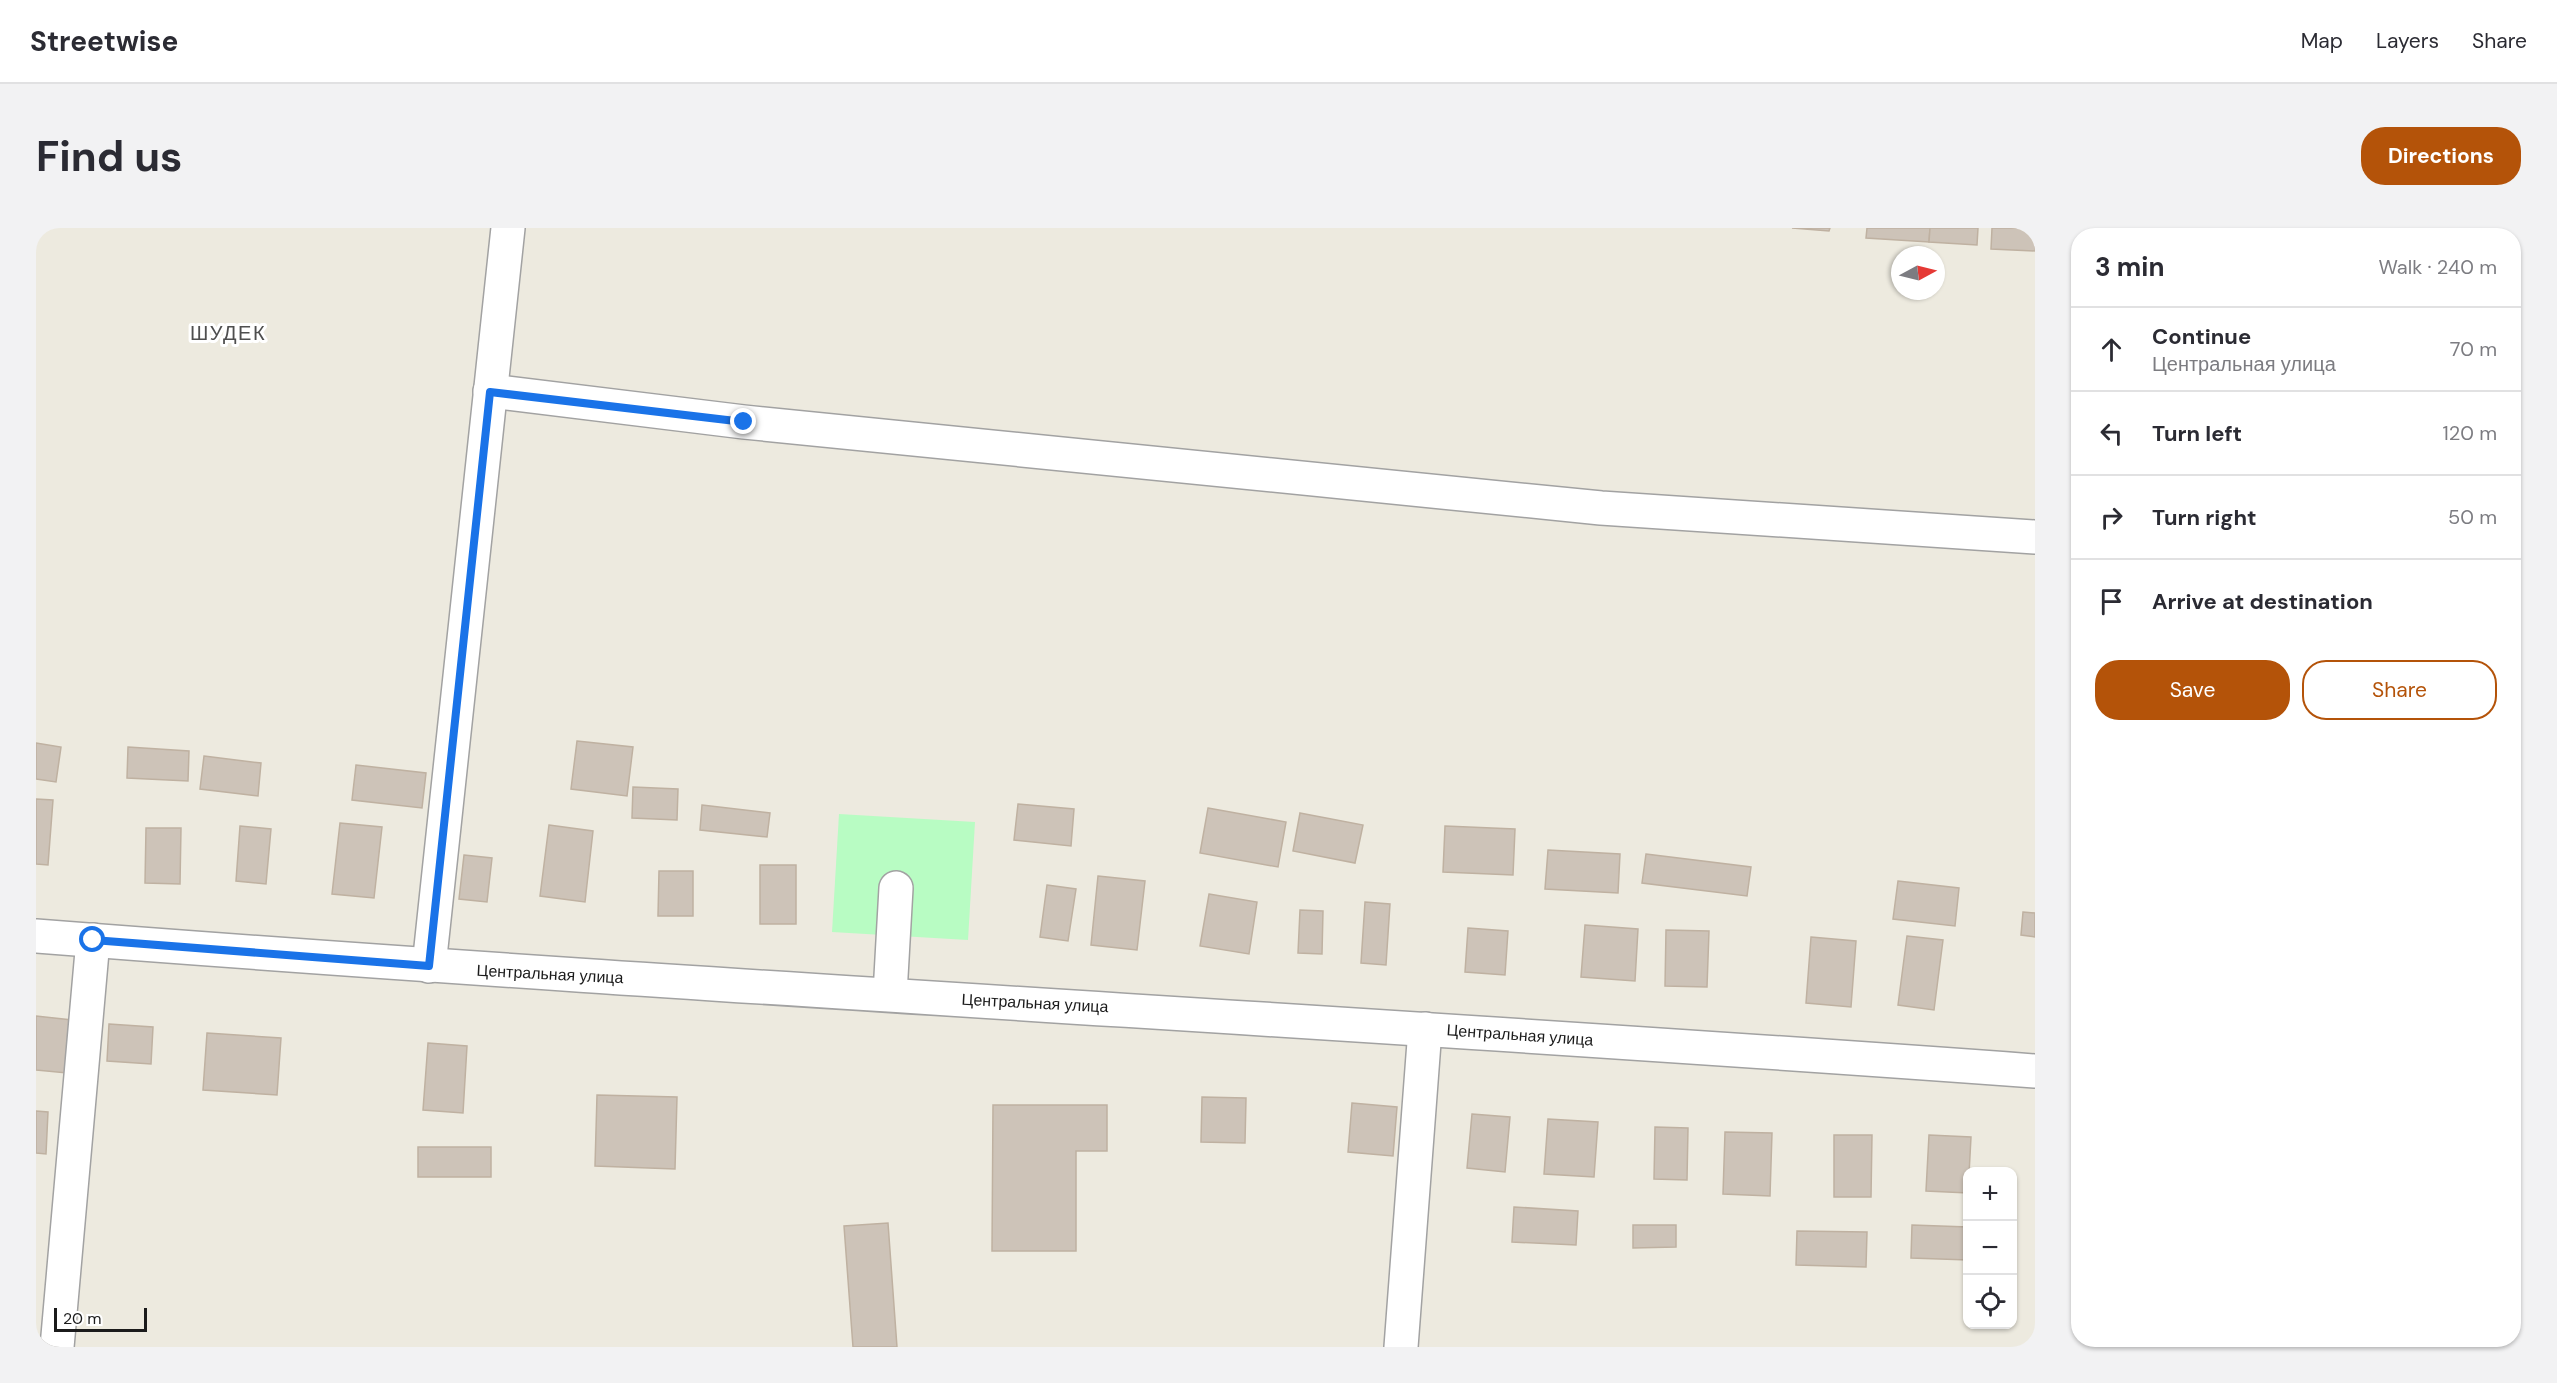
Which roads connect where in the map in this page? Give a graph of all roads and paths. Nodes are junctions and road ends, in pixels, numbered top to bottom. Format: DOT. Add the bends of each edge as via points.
graph roads {
  1 [pos="508,228"];
  2 [pos="490,392"];
  3 [pos="2035,537"];
  4 [pos="896,888"];
  5 [pos="36,936"];
  6 [pos="93,940"];
  7 [pos="429,966"];
  8 [pos="890,994"];
  9 [pos="1425,1029"];
  10 [pos="2035,1071"];
  11 [pos="57,1347"];
  12 [pos="1401,1347"];
  1 -- 2 [label="street"];
  2 -- 3 [label="street" via="744,422 1601,508"];
  2 -- 7 [label="street"];
  4 -- 8 [label="street"];
  5 -- 6 [label="street, Центральная улица"];
  6 -- 7 [label="street, Центральная улица"];
  6 -- 11 [label="street"];
  7 -- 8 [label="street, Центральная улица"];
  8 -- 9 [label="street, Центральная улица"];
  9 -- 10 [label="street, Центральная улица"];
  9 -- 12 [label="street"];
}
